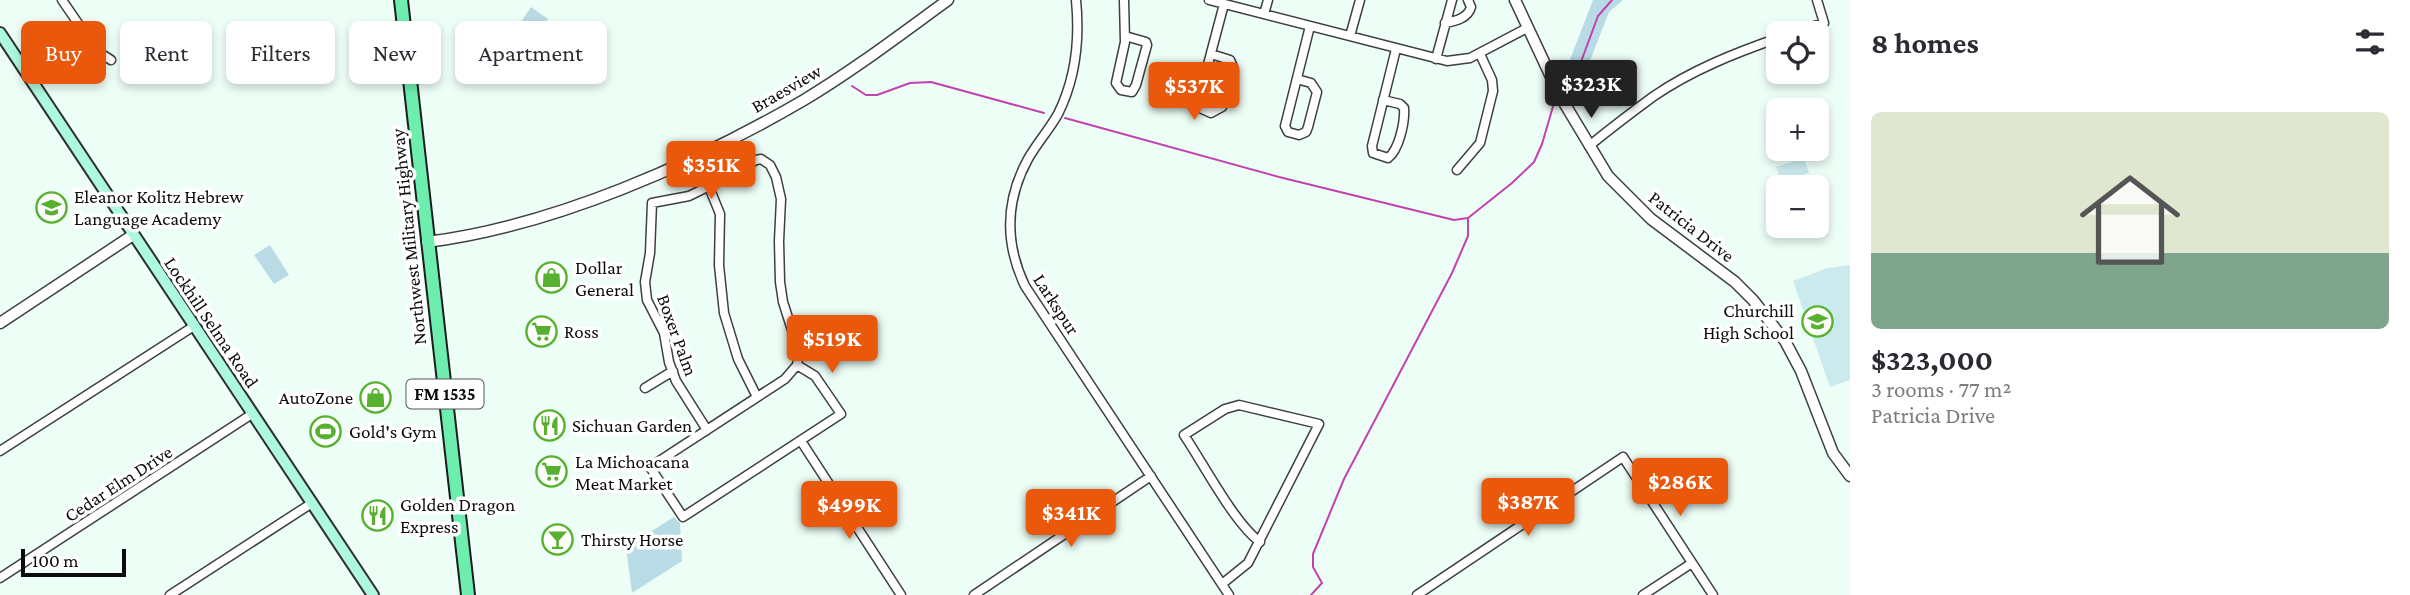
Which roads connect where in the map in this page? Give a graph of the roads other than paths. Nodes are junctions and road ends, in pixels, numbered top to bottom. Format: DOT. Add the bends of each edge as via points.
graph roads {
  1 [pos="62,0"];
  2 [pos="401,0"];
  3 [pos="948,0"];
  4 [pos="1076,0"];
  5 [pos="1124,0"];
  6 [pos="1209,0"];
  7 [pos="1268,0"];
  8 [pos="1360,0"];
  9 [pos="1452,0"];
  10 [pos="1468,0"];
  11 [pos="1515,0"];
  12 [pos="1817,0"];
  13 [pos="1224,4"];
  14 [pos="1265,14"];
  15 [pos="1823,21"];
  16 [pos="1446,23"];
  17 [pos="1310,26"];
  18 [pos="1527,28"];
  19 [pos="1125,36"];
  20 [pos="1350,37"];
  21 [pos="1,38"];
  22 [pos="1766,42"];
  23 [pos="1396,48"];
  24 [pos="1211,54"];
  25 [pos="1480,54"];
  26 [pos="1436,59"];
  27 [pos="111,60"];
  28 [pos="1297,79"];
  29 [pos="1383,100"];
  30 [pos="1589,146"];
  31 [pos="696,155"];
  32 [pos="1457,170"];
  33 [pos="708,187"];
  34 [pos="133,235"];
  35 [pos="427,242"];
  36 [pos="0,323"];
  37 [pos="194,326"];
  38 [pos="797,365"];
  39 [pos="673,372"];
  40 [pos="645,388"];
  41 [pos="757,397"];
  42 [pos="252,414"];
  43 [pos="707,429"];
  44 [pos="801,440"];
  45 [pos="0,451"];
  46 [pos="1152,476"];
  47 [pos="1850,476"];
  48 [pos="312,503"];
  49 [pos="1260,542"];
  50 [pos="1692,563"];
  51 [pos="0,578"];
  52 [pos="1222,584"];
  53 [pos="369,594"];
  54 [pos="170,595"];
  55 [pos="468,595"];
  56 [pos="901,595"];
  57 [pos="974,595"];
  58 [pos="1229,595"];
  59 [pos="1417,595"];
  60 [pos="1643,595"];
  61 [pos="1713,595"];
  1 -- 27 [label="street" via="97,51"];
  2 -- 35 [label="main road, Northwest Military Highway / FM 1535"];
  3 -- 31 [label="street, Braesview" via="806,99"];
  4 -- 46 [label="street, Larkspur" via="1078,38 1072,78 1058,114 1016,184 1010,210 1011,250 1026,286"];
  5 -- 19 [label="street"];
  6 -- 13 [label="street"];
  7 -- 14 [label="street"];
  8 -- 20 [label="street"];
  9 -- 16 [label="street"];
  10 -- 16 [label="street" via="1469,13"];
  11 -- 18 [label="street, Patricia Drive"];
  12 -- 15 [label="street"];
  13 -- 14 [label="street"];
  13 -- 24 [label="street"];
  14 -- 17 [label="street"];
  16 -- 26 [label="street"];
  17 -- 20 [label="street"];
  17 -- 28 [label="street"];
  18 -- 25 [label="street"];
  18 -- 30 [label="street, Patricia Drive"];
  19 -- 19 [label="street" via="1116,83 1121,90 1132,92 1147,45"];
  20 -- 23 [label="street"];
  21 -- 34 [label="main road, Lockhill Selma Road"];
  22 -- 30 [label="street" via="1722,59 1655,95"];
  23 -- 26 [label="street"];
  23 -- 29 [label="street"];
  24 -- 24 [label="street" via="1198,102 1211,113 1222,107 1233,67 1230,60"];
  25 -- 26 [label="street" via="1458,61"];
  25 -- 32 [label="street" via="1493,90 1479,143"];
  28 -- 28 [label="street" via="1285,126 1299,135 1306,132 1317,92 1311,83"];
  29 -- 29 [label="street" via="1400,104 1405,116 1395,151 1388,158 1372,150"];
  30 -- 47 [label="street, Patricia Drive" via="1608,176 1637,207 1735,282 1771,321 1801,371 1833,453"];
  31 -- 33 [label="street"];
  31 -- 35 [label="street, Braesview" via="546,215 488,232"];
  33 -- 38 [label="street" via="753,161 761,159 770,165 780,191 780,282 797,343"];
  33 -- 39 [label="street, Boxer Palm" via="652,203 645,290 664,332"];
  33 -- 41 [label="street" via="720,219 724,313 738,359"];
  34 -- 36 [label="street"];
  34 -- 37 [label="main road, Lockhill Selma Road"];
  35 -- 55 [label="main road, Northwest Military Highway / FM 1535"];
  37 -- 42 [label="main road, Lockhill Selma Road"];
  37 -- 45 [label="street"];
  38 -- 41 [label="street"];
  38 -- 44 [label="street" via="815,376 841,414"];
  39 -- 40 [label="street"];
  39 -- 43 [label="street, Boxer Palm"];
  41 -- 43 [label="street"];
  42 -- 48 [label="main road, Lockhill Selma Road"];
  42 -- 51 [label="street, Cedar Elm Drive"];
  43 -- 44 [label="street" via="650,467 683,517"];
  44 -- 56 [label="street"];
  46 -- 52 [label="street, Larkspur"];
  46 -- 57 [label="street"];
  48 -- 53 [label="main road, Lockhill Selma Road"];
  48 -- 54 [label="street"];
  49 -- 49 [label="street" via="1319,424 1239,404 1184,435 1250,535"];
  49 -- 52 [label="street" via="1248,563"];
  50 -- 59 [label="street" via="1623,457"];
  50 -- 60 [label="street"];
  50 -- 61 [label="street"];
  52 -- 58 [label="street, Larkspur"];
}
